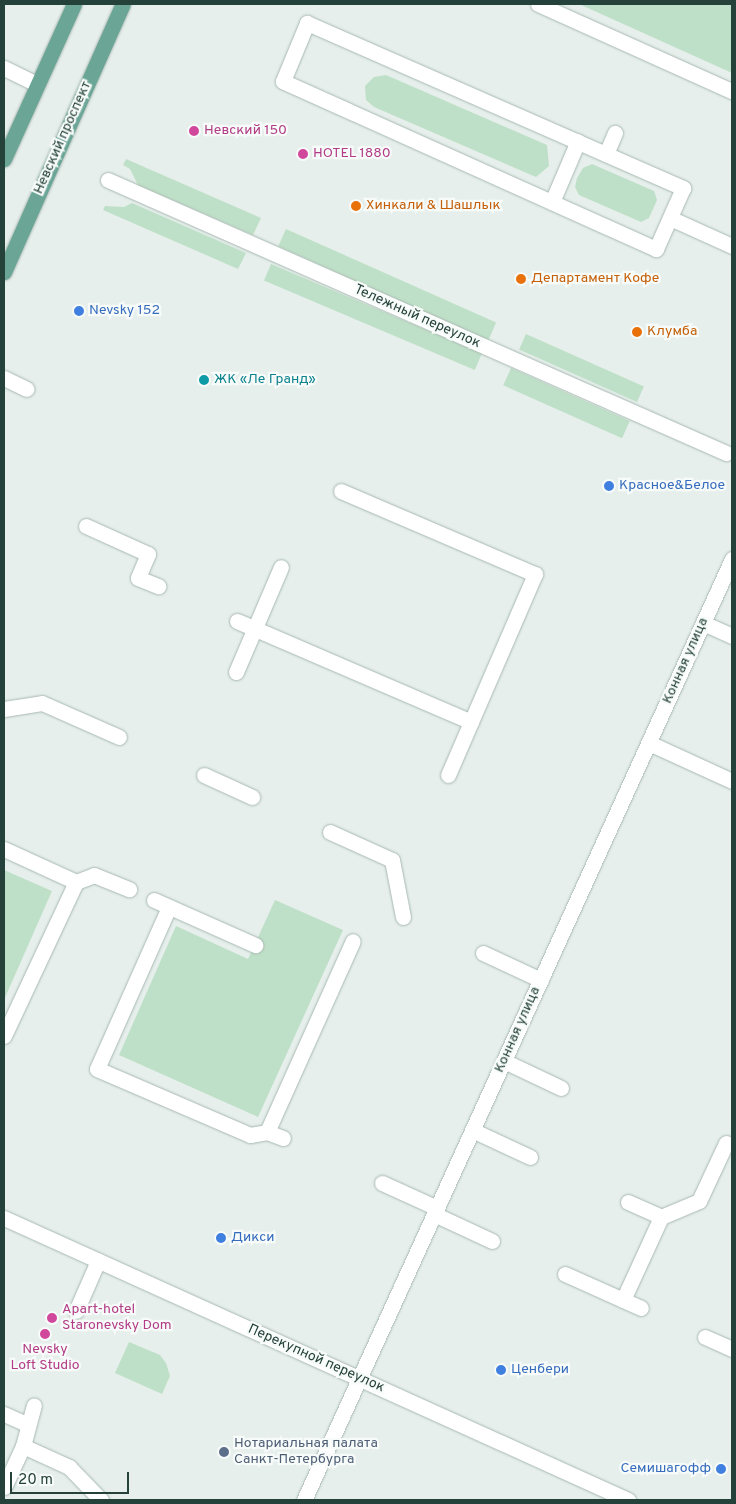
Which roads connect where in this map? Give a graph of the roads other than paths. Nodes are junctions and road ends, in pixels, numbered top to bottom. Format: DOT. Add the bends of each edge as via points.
graph roads {
  1 [pos="74,4"];
  2 [pos="124,4"];
  3 [pos="538,4"];
  4 [pos="4,68"];
  5 [pos="37,84"];
  6 [pos="732,91"];
  7 [pos="615,133"];
  8 [pos="578,142"];
  9 [pos="606,154"];
  10 [pos="4,159"];
  11 [pos="108,180"];
  12 [pos="552,202"];
  13 [pos="670,218"];
  14 [pos="732,246"];
  15 [pos="4,272"];
  16 [pos="4,378"];
  17 [pos="27,389"];
  18 [pos="726,453"];
  19 [pos="341,491"];
  20 [pos="86,526"];
  21 [pos="732,559"];
  22 [pos="282,567"];
  23 [pos="158,586"];
  24 [pos="237,621"];
  25 [pos="703,623"];
  26 [pos="255,628"];
  27 [pos="732,636"];
  28 [pos="236,672"];
  29 [pos="4,709"];
  30 [pos="471,722"];
  31 [pos="119,737"];
  32 [pos="649,743"];
  33 [pos="204,775"];
  34 [pos="448,775"];
  35 [pos="732,781"];
  36 [pos="252,796"];
  37 [pos="330,832"];
  38 [pos="4,849"];
  39 [pos="76,882"];
  40 [pos="129,889"];
  41 [pos="154,900"];
  42 [pos="169,907"];
  43 [pos="403,917"];
  44 [pos="353,941"];
  45 [pos="255,945"];
  46 [pos="484,953"];
  47 [pos="541,980"];
  48 [pos="4,1036"];
  49 [pos="504,1061"];
  50 [pos="561,1088"];
  51 [pos="472,1130"];
  52 [pos="267,1132"];
  53 [pos="282,1138"];
  54 [pos="726,1143"];
  55 [pos="530,1157"];
  56 [pos="382,1183"];
  57 [pos="628,1202"];
  58 [pos="436,1211"];
  59 [pos="661,1217"];
  60 [pos="4,1218"];
  61 [pos="492,1241"];
  62 [pos="98,1261"];
  63 [pos="565,1274"];
  64 [pos="623,1300"];
  65 [pos="641,1308"];
  66 [pos="76,1311"];
  67 [pos="705,1337"];
  68 [pos="732,1350"];
  69 [pos="359,1379"];
  70 [pos="34,1405"];
  71 [pos="4,1414"];
  72 [pos="26,1424"];
  73 [pos="23,1446"];
  74 [pos="4,1487"];
  75 [pos="101,1500"];
  76 [pos="304,1500"];
  77 [pos="628,1500"];
  1 -- 5 [label="main road"];
  2 -- 15 [label="main road, Невский проспект"];
  3 -- 6 [label="street" via="646,61"];
  4 -- 5 [label="street"];
  5 -- 10 [label="main road"];
  7 -- 9 [label="street"];
  8 -- 9 [label="street"];
  8 -- 12 [label="street"];
  8 -- 12 [label="street" via="307,23 283,81"];
  9 -- 13 [label="street" via="683,188"];
  11 -- 18 [label="street, Тележный переулок"];
  12 -- 13 [label="street" via="656,249"];
  13 -- 14 [label="street"];
  16 -- 17 [label="street"];
  19 -- 30 [label="street" via="535,574"];
  20 -- 23 [label="street" via="148,554 138,578"];
  21 -- 25 [label="street, Конная улица"];
  22 -- 26 [label="street"];
  24 -- 26 [label="street"];
  25 -- 27 [label="street"];
  25 -- 32 [label="street, Конная улица"];
  26 -- 28 [label="street"];
  26 -- 30 [label="street"];
  29 -- 31 [label="street" via="42,703"];
  30 -- 34 [label="street"];
  32 -- 35 [label="street"];
  32 -- 47 [label="street, Конная улица"];
  33 -- 36 [label="street"];
  37 -- 43 [label="street" via="392,860"];
  38 -- 39 [label="street"];
  39 -- 40 [label="street" via="94,875"];
  39 -- 48 [label="street"];
  41 -- 42 [label="street"];
  42 -- 45 [label="street"];
  42 -- 52 [label="street" via="97,1069 250,1135"];
  44 -- 52 [label="street"];
  46 -- 47 [label="street"];
  47 -- 49 [label="street, Конная улица"];
  49 -- 50 [label="street"];
  49 -- 51 [label="street, Конная улица"];
  51 -- 55 [label="street"];
  51 -- 58 [label="street, Конная улица"];
  52 -- 53 [label="street"];
  54 -- 59 [label="street" via="699,1200"];
  56 -- 58 [label="street"];
  57 -- 59 [label="street"];
  58 -- 61 [label="street"];
  58 -- 69 [label="street, Конная улица"];
  59 -- 64 [label="street"];
  60 -- 62 [label="street, Перекупной переулок"];
  62 -- 66 [label="street"];
  62 -- 69 [label="street, Перекупной переулок"];
  63 -- 64 [label="street"];
  64 -- 65 [label="street"];
  67 -- 68 [label="street"];
  69 -- 76 [label="street, Конная улица"];
  69 -- 77 [label="street, Перекупной переулок"];
  70 -- 72 [label="street"];
  71 -- 72 [label="street"];
  72 -- 73 [label="street"];
  73 -- 74 [label="street"];
  73 -- 75 [label="street" via="69,1467"];
}
